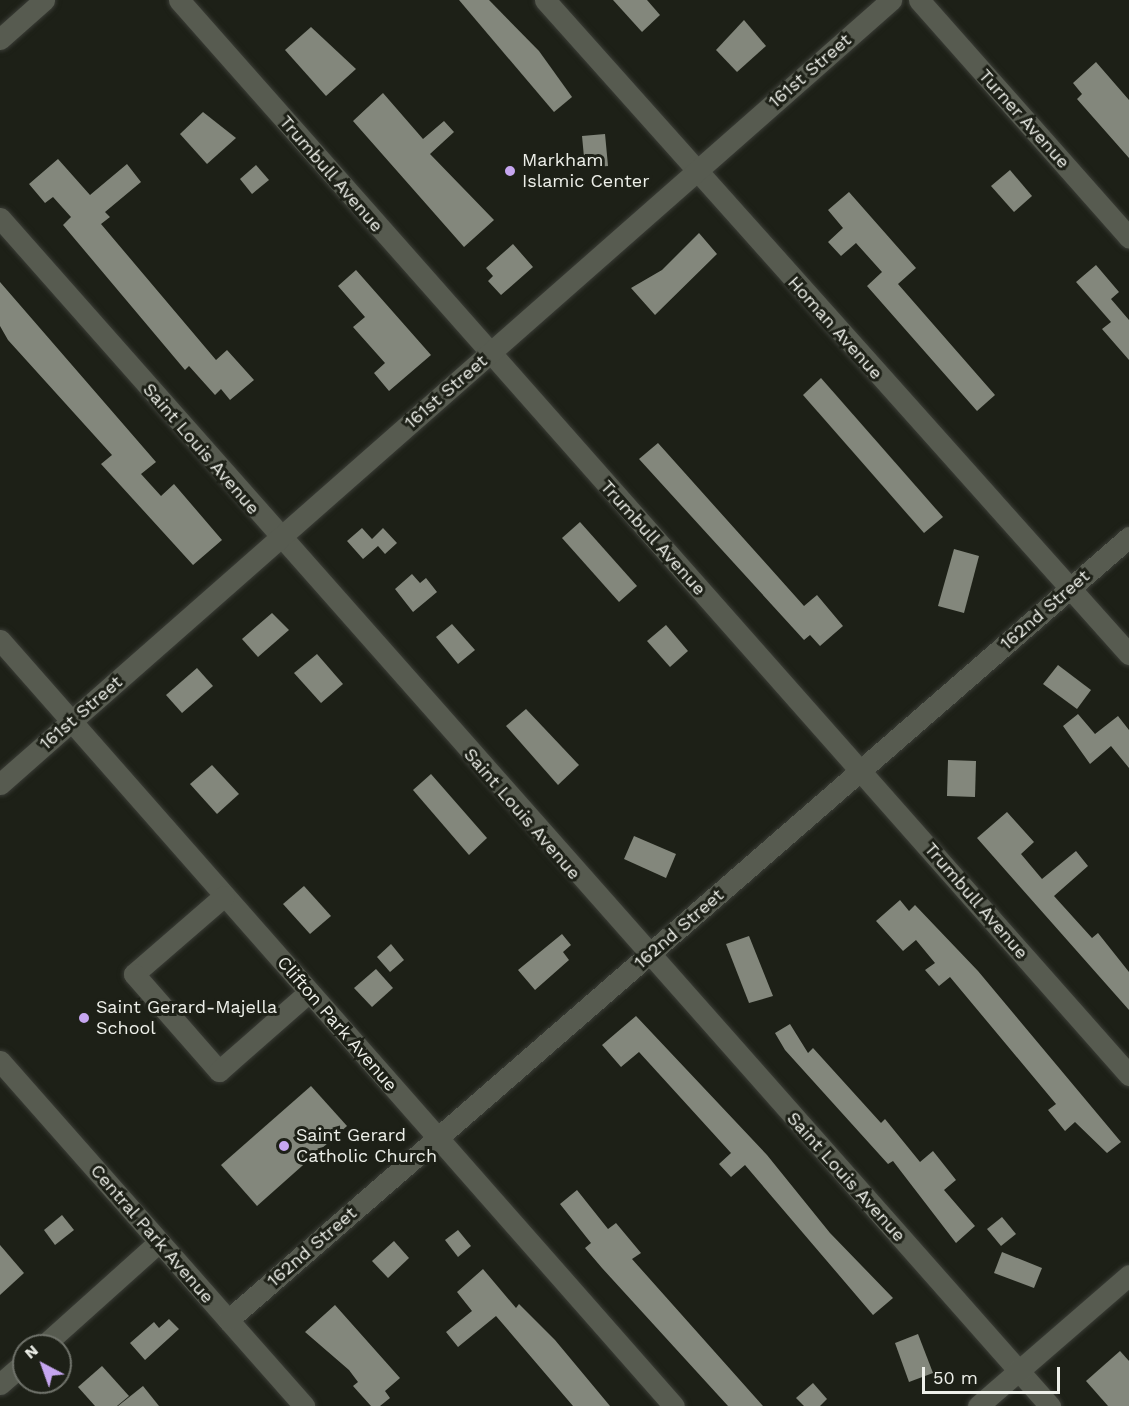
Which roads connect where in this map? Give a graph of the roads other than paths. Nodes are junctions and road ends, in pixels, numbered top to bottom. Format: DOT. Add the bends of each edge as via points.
graph roads {
  1 [pos="44,0"];
  2 [pos="179,0"];
  3 [pos="545,0"];
  4 [pos="891,0"];
  5 [pos="919,0"];
  6 [pos="0,39"];
  7 [pos="695,173"];
  8 [pos="0,218"];
  9 [pos="1129,237"];
  10 [pos="490,354"];
  11 [pos="1129,537"];
  12 [pos="279,538"];
  13 [pos="1071,588"];
  14 [pos="0,640"];
  15 [pos="1129,654"];
  16 [pos="71,722"];
  17 [pos="861,770"];
  18 [pos="0,784"];
  19 [pos="224,896"];
  20 [pos="647,956"];
  21 [pos="309,992"];
  22 [pos="0,1061"];
  23 [pos="1129,1074"];
  24 [pos="437,1138"];
  25 [pos="159,1242"];
  26 [pos="1129,1275"];
  27 [pos="228,1320"];
  28 [pos="56,1334"];
  29 [pos="1020,1370"];
  30 [pos="12,1374"];
  31 [pos="0,1384"];
  32 [pos="304,1406"];
  33 [pos="674,1406"];
  34 [pos="978,1406"];
  35 [pos="1050,1406"];
  1 -- 6 [label="street"];
  2 -- 10 [label="street, Trumbull Avenue"];
  3 -- 7 [label="street, Homan Avenue"];
  4 -- 7 [label="street, 161st Street"];
  5 -- 9 [label="street, Turner Avenue"];
  7 -- 10 [label="street, 161st Street"];
  7 -- 13 [label="street, Homan Avenue"];
  8 -- 12 [label="street, Saint Louis Avenue"];
  10 -- 12 [label="street, 161st Street"];
  10 -- 17 [label="street, Trumbull Avenue"];
  11 -- 13 [label="street, 162nd Street"];
  12 -- 16 [label="street, 161st Street"];
  12 -- 20 [label="street, Saint Louis Avenue"];
  13 -- 15 [label="street, Homan Avenue"];
  13 -- 17 [label="street, 162nd Street"];
  14 -- 16 [label="street, Clifton Park Avenue"];
  16 -- 18 [label="street, 161st Street"];
  16 -- 19 [label="street, Clifton Park Avenue"];
  17 -- 20 [label="street, 162nd Street"];
  17 -- 23 [label="street, Trumbull Avenue"];
  19 -- 21 [label="street, Clifton Park Avenue"];
  19 -- 21 [label="street" via="134,974 203,1053 219,1071"];
  20 -- 24 [label="street, 162nd Street"];
  20 -- 29 [label="street, Saint Louis Avenue"];
  21 -- 24 [label="street, Clifton Park Avenue"];
  22 -- 25 [label="street, Central Park Avenue"];
  24 -- 27 [label="street, 162nd Street"];
  24 -- 33 [label="street, Clifton Park Avenue"];
  25 -- 27 [label="street, Central Park Avenue"];
  25 -- 28 [label="street"];
  26 -- 29 [label="street"];
  27 -- 32 [label="street, Central Park Avenue"];
  29 -- 34 [label="street"];
  29 -- 35 [label="street, Saint Louis Avenue"];
  30 -- 31 [label="street"];
}
